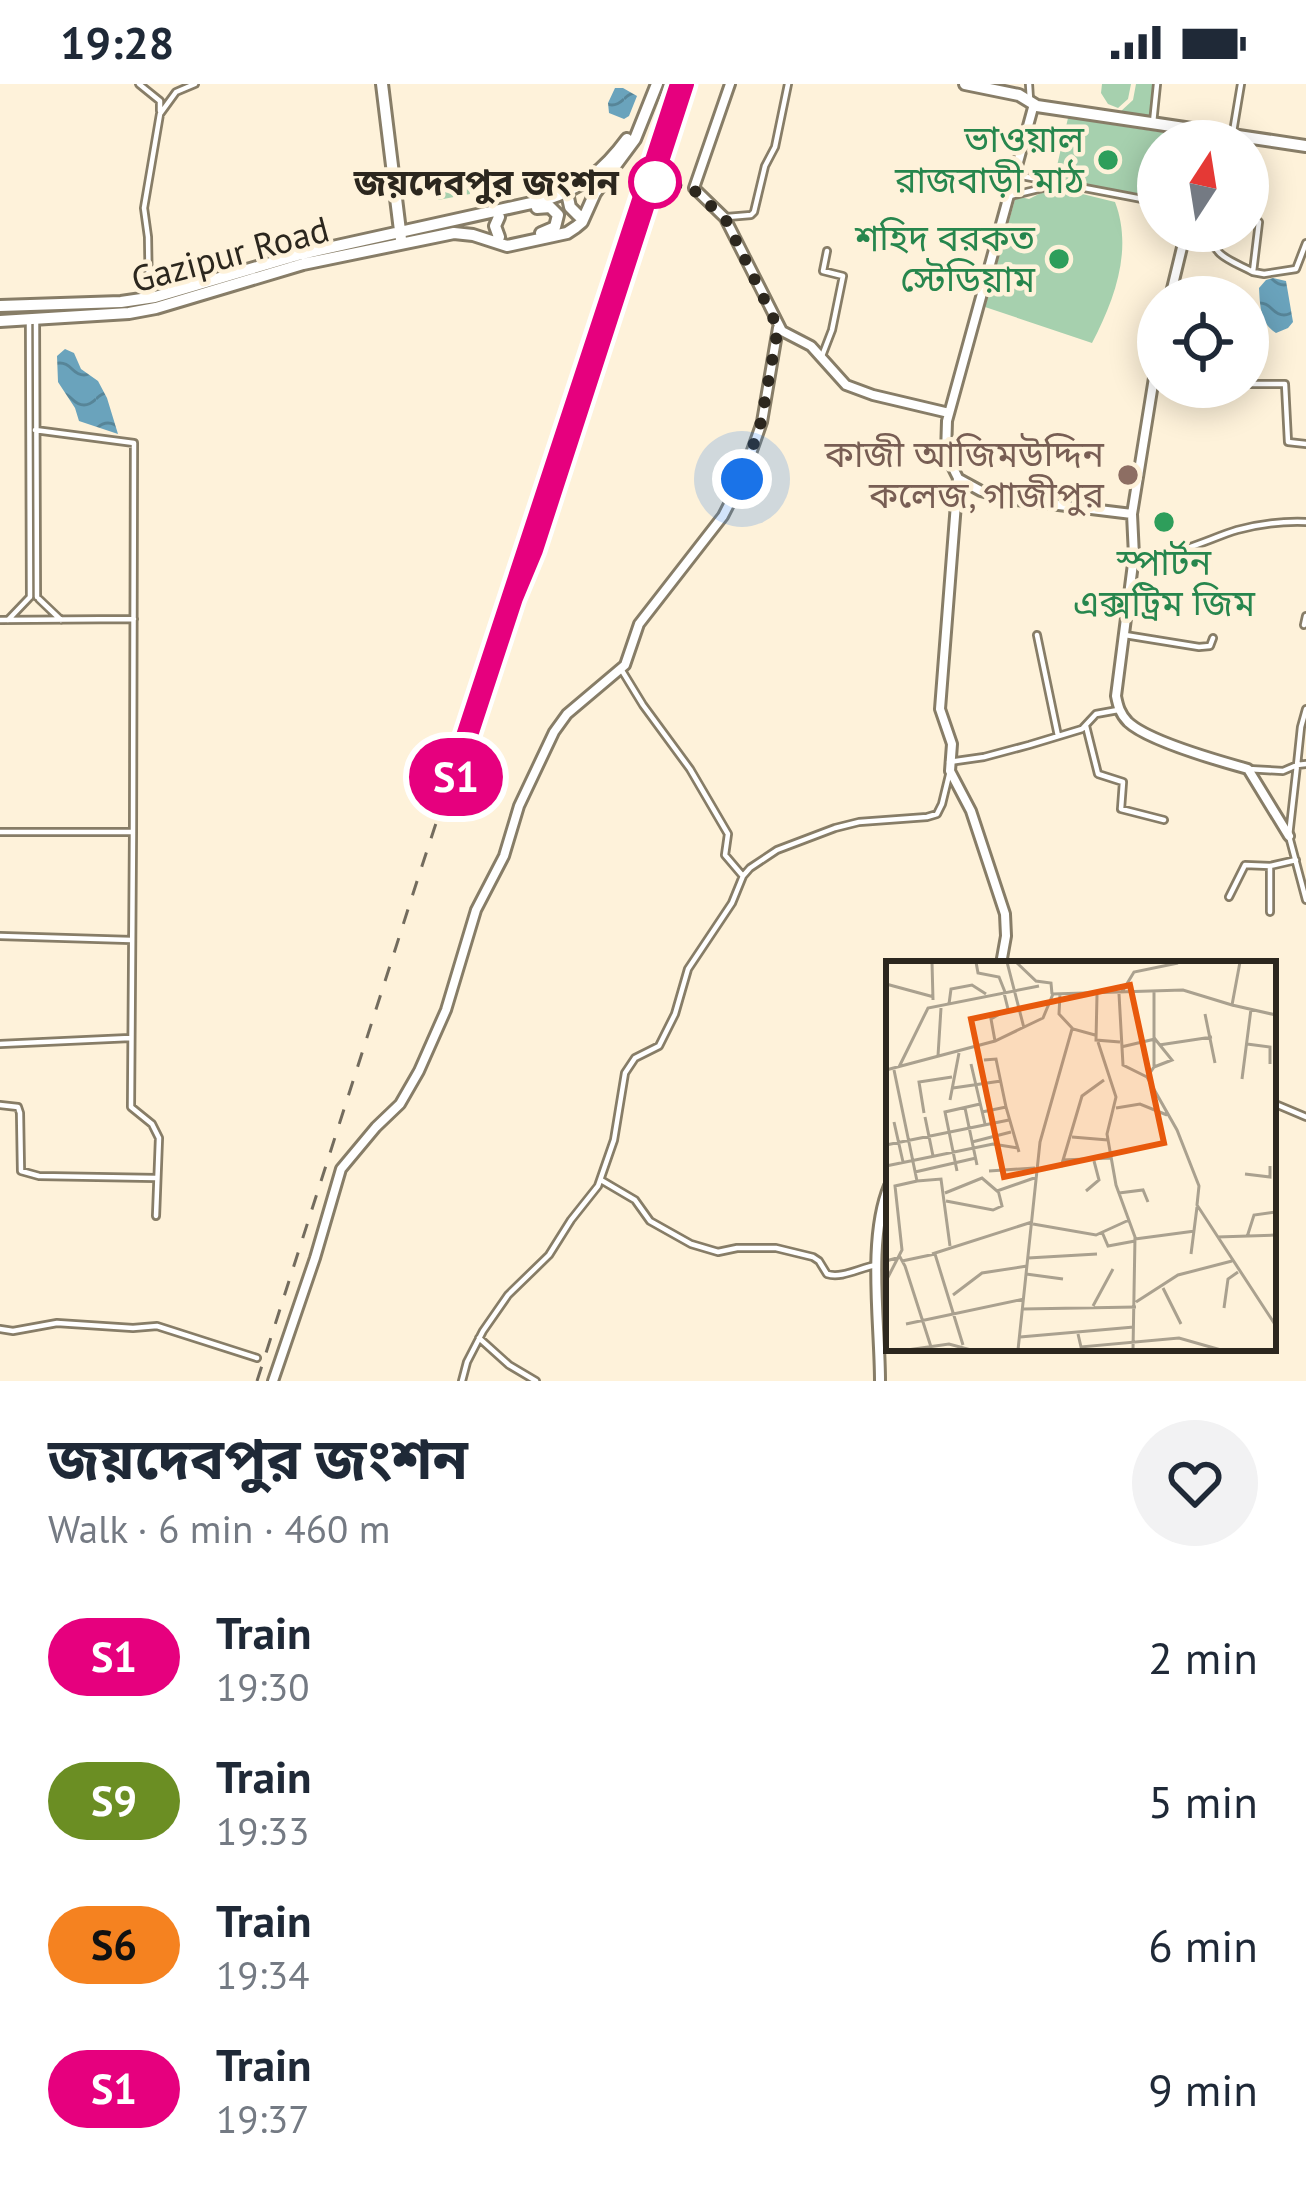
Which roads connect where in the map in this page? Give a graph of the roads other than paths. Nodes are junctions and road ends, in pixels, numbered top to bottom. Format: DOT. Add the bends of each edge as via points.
graph roads {
  1 [pos="139,84"];
  2 [pos="170,84"];
  3 [pos="195,84"];
  4 [pos="382,84"];
  5 [pos="654,84"];
  6 [pos="730,84"];
  7 [pos="788,84"];
  8 [pos="965,84"];
  9 [pos="1029,84"];
  10 [pos="1157,84"];
  11 [pos="1241,84"];
  12 [pos="176,92"];
  13 [pos="1032,102"];
  14 [pos="160,114"];
  15 [pos="1137,120"];
  16 [pos="1153,120"];
  17 [pos="1235,120"];
  18 [pos="1269,140"];
  19 [pos="1306,146"];
  20 [pos="1015,175"];
  21 [pos="1057,185"];
  22 [pos="567,193"];
  23 [pos="1009,196"];
  24 [pos="1137,198"];
  25 [pos="545,200"];
  26 [pos="584,215"];
  27 [pos="499,217"];
  28 [pos="725,218"];
  29 [pos="462,226"];
  30 [pos="556,236"];
  31 [pos="401,238"];
  32 [pos="500,238"];
  33 [pos="1306,242"];
  34 [pos="827,251"];
  35 [pos="1219,252"];
  36 [pos="1255,252"];
  37 [pos="1252,272"];
  38 [pos="149,298"];
  39 [pos="0,314"];
  40 [pos="32,319"];
  41 [pos="778,328"];
  42 [pos="822,356"];
  43 [pos="1269,385"];
  44 [pos="1149,408"];
  45 [pos="950,412"];
  46 [pos="35,430"];
  47 [pos="1306,444"];
  48 [pos="958,478"];
  49 [pos="1132,514"];
  50 [pos="1306,522"];
  51 [pos="1134,556"];
  52 [pos="34,597"];
  53 [pos="1306,616"];
  54 [pos="134,619"];
  55 [pos="4,620"];
  56 [pos="62,620"];
  57 [pos="1304,625"];
  58 [pos="1037,635"];
  59 [pos="1125,635"];
  60 [pos="1213,638"];
  61 [pos="621,669"];
  62 [pos="1306,709"];
  63 [pos="1119,710"];
  64 [pos="1086,726"];
  65 [pos="1058,736"];
  66 [pos="1306,764"];
  67 [pos="1297,765"];
  68 [pos="949,766"];
  69 [pos="1248,769"];
  70 [pos="1164,820"];
  71 [pos="0,832"];
  72 [pos="134,832"];
  73 [pos="1289,836"];
  74 [pos="1296,860"];
  75 [pos="1270,866"];
  76 [pos="743,876"];
  77 [pos="1303,876"];
  78 [pos="1229,897"];
  79 [pos="1306,900"];
  80 [pos="1270,912"];
  81 [pos="0,936"];
  82 [pos="131,940"];
  83 [pos="1002,961"];
  84 [pos="130,1038"];
  85 [pos="0,1044"];
  86 [pos="1276,1104"];
  87 [pos="0,1105"];
  88 [pos="1306,1117"];
  89 [pos="156,1178"];
  90 [pos="601,1180"];
  91 [pos="886,1196"];
  92 [pos="156,1216"];
  93 [pos="877,1265"];
  94 [pos="0,1329"];
  95 [pos="479,1338"];
  96 [pos="257,1358"];
  97 [pos="273,1381"];
  98 [pos="462,1381"];
  99 [pos="536,1381"];
  100 [pos="880,1381"];
  1 -- 14 [label="street" via="160,101"];
  2 -- 12 [label="street"];
  3 -- 12 [label="street"];
  4 -- 31 [label="main road"];
  5 -- 22 [label="main road" via="624,143"];
  5 -- 26 [label="main road" via="635,139"];
  6 -- 28 [label="street" via="694,188"];
  7 -- 28 [label="street" via="754,212"];
  8 -- 13 [label="main road"];
  9 -- 13 [label="street"];
  10 -- 16 [label="street"];
  11 -- 17 [label="street"];
  12 -- 14 [label="street"];
  13 -- 15 [label="main road"];
  13 -- 20 [label="street"];
  14 -- 38 [label="street" via="144,208"];
  18 -- 19 [label="main road"];
  20 -- 21 [label="street"];
  20 -- 23 [label="street"];
  21 -- 23 [label="street"];
  21 -- 24 [label="street"];
  22 -- 25 [label="main road"];
  22 -- 26 [label="main road" via="574,213"];
  23 -- 45 [label="street"];
  25 -- 30 [label="main road" via="563,213"];
  25 -- 31 [label="main road"];
  26 -- 30 [label="main road"];
  27 -- 29 [label="main road"];
  27 -- 32 [label="main road"];
  27 -- 32 [label="main road" via="546,206 558,215 551,230"];
  28 -- 41 [label="street"];
  29 -- 31 [label="main road"];
  29 -- 32 [label="main road"];
  30 -- 31 [label="main road" via="506,246 464,233"];
  31 -- 38 [label="main road, Gazipur Road" via="301,254"];
  31 -- 39 [label="main road" via="138,307"];
  31 -- 40 [label="main road, Gazipur Road" via="156,308"];
  33 -- 37 [label="street" via="1296,268"];
  34 -- 42 [label="street" via="823,271 843,276"];
  35 -- 37 [label="street"];
  36 -- 37 [label="street"];
  38 -- 39 [label="main road, Gazipur Road"];
  39 -- 40 [label="main road, Gazipur Road"];
  40 -- 46 [label="street"];
  40 -- 52 [label="street"];
  41 -- 42 [label="street"];
  41 -- 61 [label="street" via="742,479 636,628"];
  42 -- 45 [label="street" via="860,391"];
  43 -- 47 [label="street" via="1286,386 1289,444"];
  44 -- 49 [label="street"];
  45 -- 48 [label="street" via="946,454"];
  46 -- 52 [label="street"];
  46 -- 54 [label="street" via="134,443"];
  48 -- 49 [label="street" via="1009,499"];
  48 -- 68 [label="street" via="940,709 952,744"];
  49 -- 51 [label="street"];
  50 -- 51 [label="street"];
  51 -- 59 [label="street"];
  52 -- 55 [label="street"];
  52 -- 56 [label="street"];
  53 -- 57 [label="street"];
  54 -- 56 [label="street"];
  54 -- 72 [label="street"];
  55 -- 56 [label="street"];
  58 -- 65 [label="street"];
  59 -- 60 [label="street" via="1198,647"];
  59 -- 63 [label="street"];
  61 -- 76 [label="street" via="690,769 728,834 725,856"];
  61 -- 97 [label="street" via="554,732 476,910 419,1071 340,1169"];
  62 -- 67 [label="street"];
  63 -- 64 [label="street" via="1091,716"];
  63 -- 69 [label="street" via="1136,728"];
  64 -- 65 [label="street"];
  64 -- 70 [label="street" via="1098,774 1124,782 1121,809"];
  65 -- 68 [label="street"];
  66 -- 67 [label="street"];
  67 -- 69 [label="street"];
  67 -- 73 [label="street"];
  68 -- 76 [label="street" via="937,814 835,828 777,850"];
  68 -- 83 [label="street" via="1005,914"];
  69 -- 73 [label="street"];
  71 -- 72 [label="street"];
  72 -- 82 [label="street"];
  73 -- 74 [label="street"];
  74 -- 75 [label="street"];
  74 -- 77 [label="street"];
  75 -- 78 [label="street" via="1244,865"];
  75 -- 80 [label="street"];
  76 -- 90 [label="street" via="688,969 659,1046 625,1073"];
  77 -- 79 [label="street"];
  81 -- 82 [label="street"];
  82 -- 84 [label="street"];
  84 -- 85 [label="street"];
  84 -- 89 [label="street" via="131,1107 158,1138"];
  86 -- 88 [label="street"];
  87 -- 89 [label="street" via="20,1113 21,1171"];
  89 -- 92 [label="street"];
  90 -- 93 [label="street" via="691,1244 718,1252 776,1248 813,1257 836,1277"];
  90 -- 95 [label="street"];
  91 -- 93 [label="street"];
  93 -- 100 [label="street"];
  94 -- 96 [label="street" via="158,1326"];
  95 -- 98 [label="street"];
  95 -- 99 [label="street"];
}
